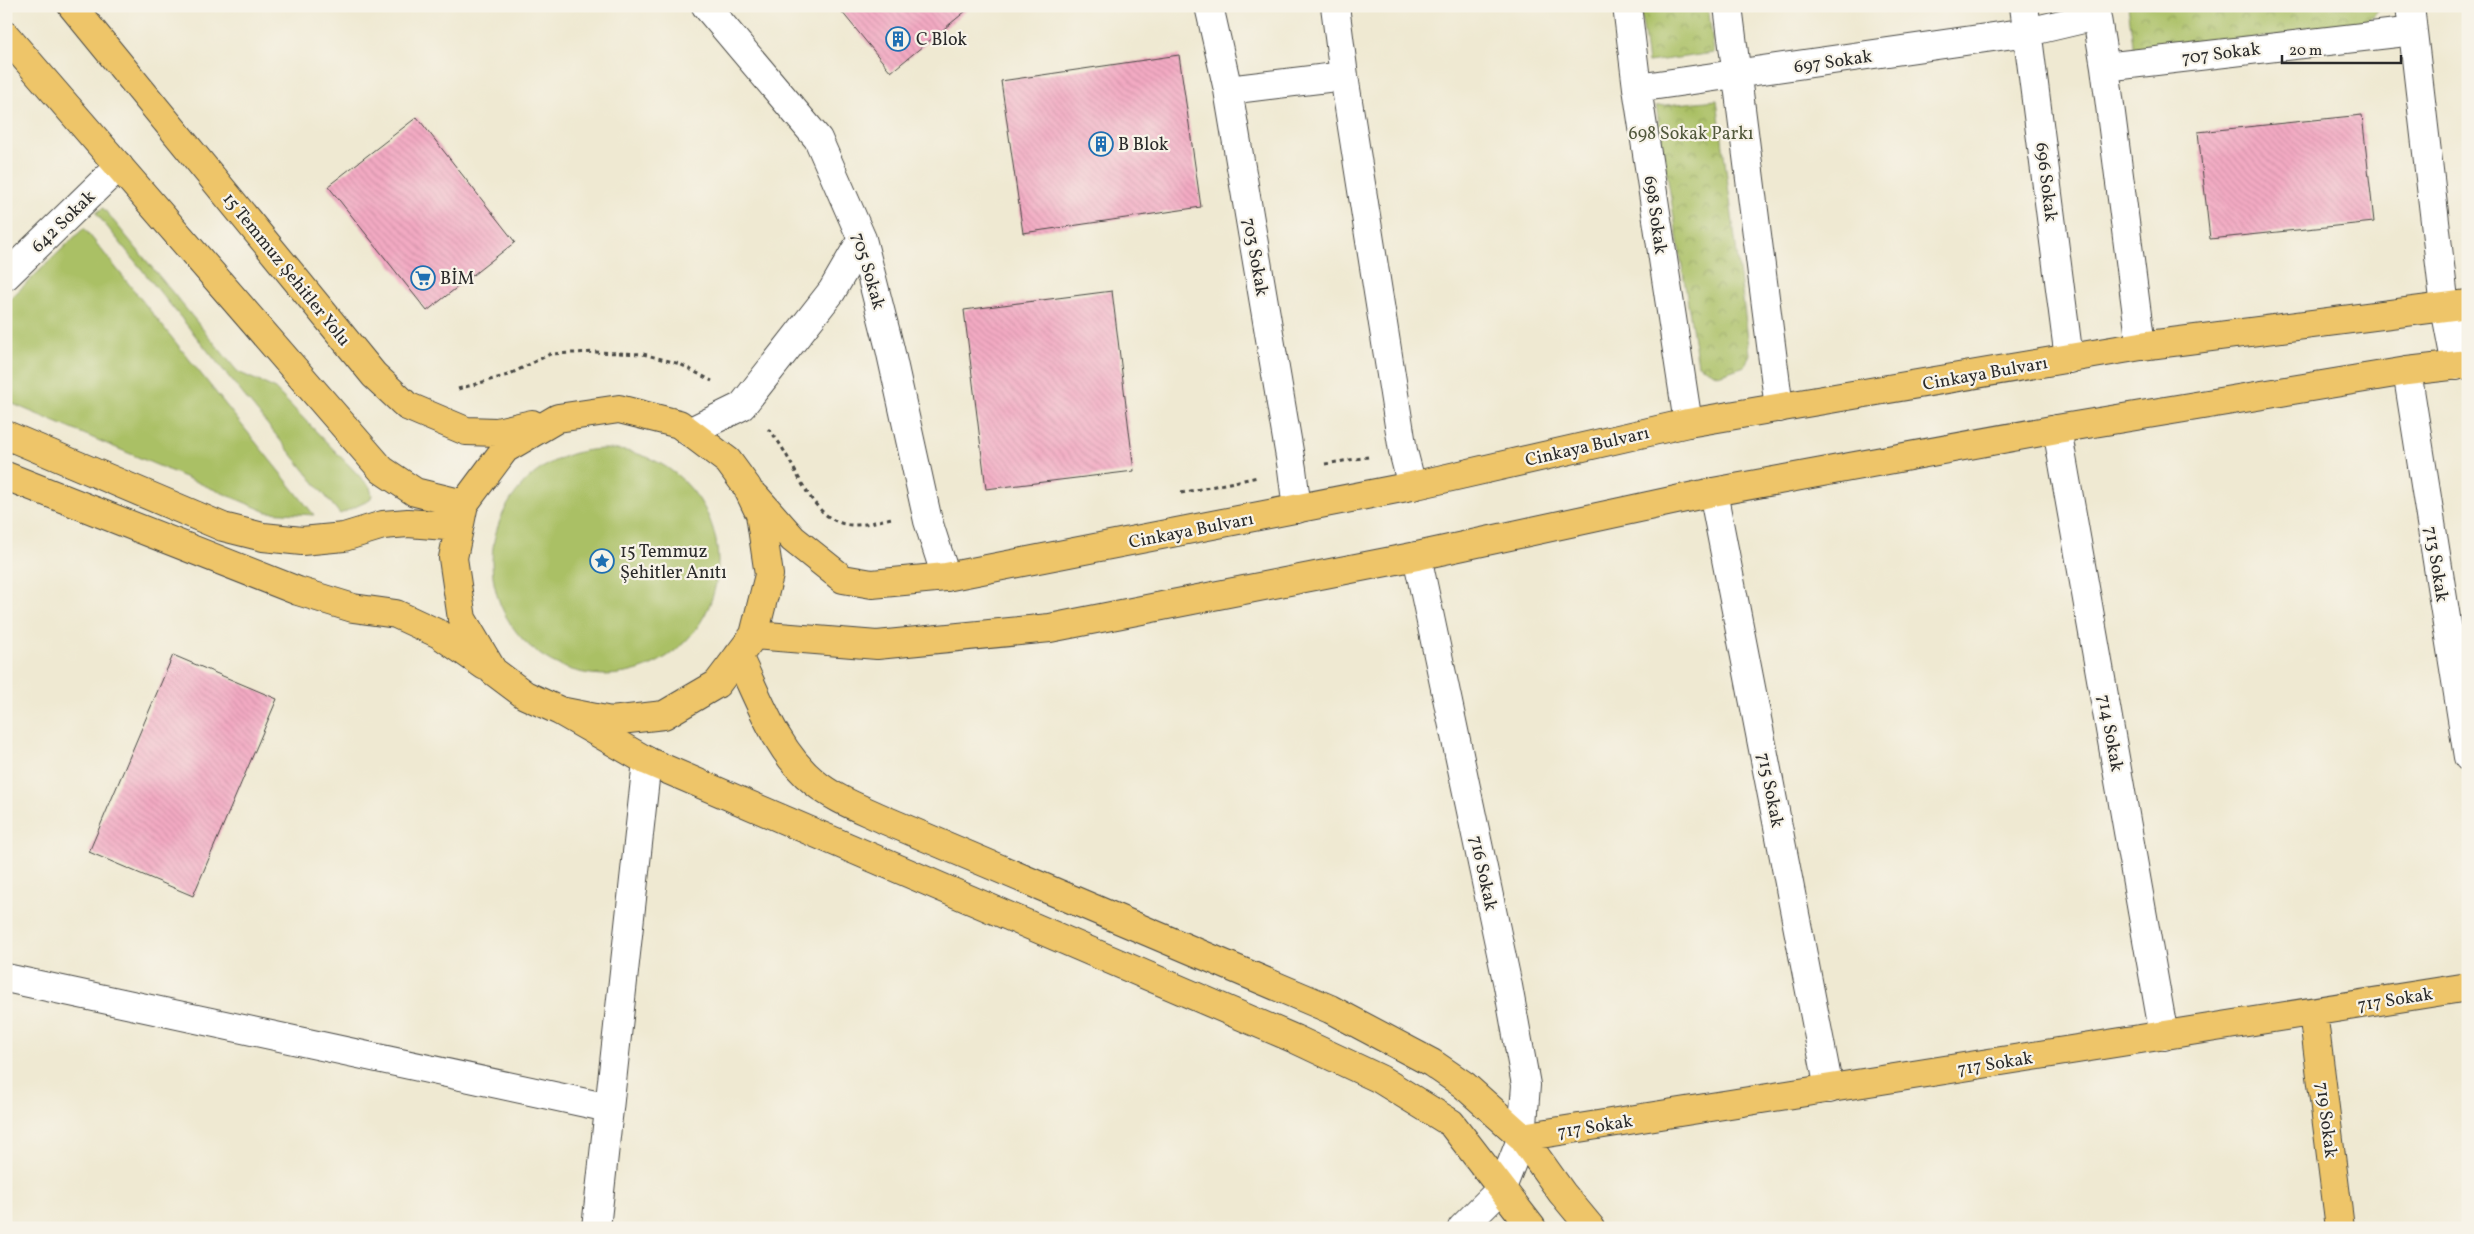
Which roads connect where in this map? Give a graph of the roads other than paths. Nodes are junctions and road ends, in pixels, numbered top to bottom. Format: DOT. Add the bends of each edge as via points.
graph roads {
  1 [pos="72,6"];
  2 [pos="706,6"];
  3 [pos="1210,6"];
  4 [pos="1335,6"];
  5 [pos="1627,6"];
  6 [pos="1728,6"];
  7 [pos="2410,6"];
  8 [pos="2096,11"];
  9 [pos="2026,19"];
  10 [pos="2396,33"];
  11 [pos="6,36"];
  12 [pos="2106,67"];
  13 [pos="1736,75"];
  14 [pos="1344,76"];
  15 [pos="1637,88"];
  16 [pos="1228,90"];
  17 [pos="119,166"];
  18 [pos="862,239"];
  19 [pos="6,276"];
  20 [pos="2456,306"];
  21 [pos="2141,346"];
  22 [pos="2069,359"];
  23 [pos="2462,365"];
  24 [pos="2407,371"];
  25 [pos="1779,408"];
  26 [pos="558,418"];
  27 [pos="1688,423"];
  28 [pos="2058,429"];
  29 [pos="689,432"];
  30 [pos="6,435"];
  31 [pos="6,476"];
  32 [pos="1412,486"];
  33 [pos="746,487"];
  34 [pos="1713,492"];
  35 [pos="1296,509"];
  36 [pos="461,516"];
  37 [pos="1417,556"];
  38 [pos="946,577"];
  39 [pos="746,645"];
  40 [pos="494,671"];
  41 [pos="560,711"];
  42 [pos="2468,757"];
  43 [pos="647,761"];
  44 [pos="6,978"];
  45 [pos="2468,987"];
  46 [pos="2313,1012"];
  47 [pos="2164,1036"];
  48 [pos="1830,1089"];
  49 [pos="609,1108"];
  50 [pos="1522,1137"];
  51 [pos="1502,1188"];
  52 [pos="596,1228"];
  53 [pos="1462,1228"];
  54 [pos="1532,1228"];
  55 [pos="1591,1228"];
  56 [pos="2340,1228"];
  1 -- 26 [label="main road, 15 Temmuz Şehitler Yolu" via="374,375 407,406 466,431 497,432"];
  2 -- 18 [label="street, 705 Sokak" via="818,140"];
  3 -- 16 [label="street, 703 Sokak"];
  4 -- 14 [label="street"];
  5 -- 15 [label="street, 698 Sokak"];
  6 -- 13 [label="street"];
  7 -- 20 [label="street"];
  8 -- 9 [label="street, 697 Sokak"];
  8 -- 12 [label="street"];
  9 -- 13 [label="street, 697 Sokak"];
  9 -- 22 [label="street, 696 Sokak"];
  10 -- 12 [label="street, 707 Sokak"];
  11 -- 17 [label="main road"];
  12 -- 21 [label="street"];
  13 -- 15 [label="street, 697 Sokak"];
  13 -- 25 [label="street"];
  14 -- 16 [label="street"];
  14 -- 32 [label="street" via="1403,451"];
  15 -- 27 [label="street, 698 Sokak"];
  16 -- 35 [label="street, 703 Sokak"];
  17 -- 19 [label="street, 642 Sokak"];
  17 -- 36 [label="main road" via="382,470"];
  18 -- 29 [label="street" via="832,291 742,406"];
  18 -- 38 [label="street, 705 Sokak" via="928,521"];
  20 -- 21 [label="main road, Cinkaya Bulvarı"];
  20 -- 23 [label="street"];
  21 -- 22 [label="main road, Cinkaya Bulvarı"];
  22 -- 25 [label="main road, Cinkaya Bulvarı"];
  23 -- 24 [label="main road"];
  24 -- 28 [label="main road"];
  24 -- 42 [label="street, 713 Sokak"];
  25 -- 27 [label="main road, Cinkaya Bulvarı"];
  26 -- 29 [label="main road, 15 Temmuz Şehitler Yolu" via="619,409 678,424"];
  26 -- 36 [label="main road" via="505,449"];
  27 -- 32 [label="main road, Cinkaya Bulvarı"];
  28 -- 34 [label="main road"];
  28 -- 47 [label="street, 714 Sokak"];
  29 -- 33 [label="main road, 15 Temmuz Şehitler Yolu" via="728,461"];
  30 -- 36 [label="main road" via="223,526 263,537 302,541 344,537 383,525"];
  31 -- 40 [label="main road" via="298,592 354,608 396,614 440,634"];
  32 -- 35 [label="main road, Cinkaya Bulvarı"];
  33 -- 38 [label="main road, Cinkaya Bulvarı" via="793,539 842,579 872,584"];
  33 -- 39 [label="main road" via="760,514 769,575"];
  34 -- 37 [label="main road"];
  34 -- 48 [label="street, 715 Sokak"];
  35 -- 38 [label="main road, Cinkaya Bulvarı"];
  36 -- 40 [label="main road" via="453,558 462,619"];
  37 -- 39 [label="main road" via="1050,628 877,646"];
  37 -- 50 [label="street, 716 Sokak" via="1526,1085"];
  39 -- 41 [label="main road" via="717,684 664,715 611,721"];
  39 -- 50 [label="main road" via="785,751 815,784 885,820 1330,1010 1432,1064 1464,1085"];
  40 -- 41 [label="main road" via="525,695"];
  41 -- 43 [label="main road"];
  43 -- 49 [label="street"];
  43 -- 51 [label="main road" via="1295,1039 1380,1079 1451,1122"];
  44 -- 49 [label="street"];
  45 -- 46 [label="main road, 717 Sokak"];
  46 -- 47 [label="main road, 717 Sokak"];
  46 -- 56 [label="main road, 719 Sokak"];
  47 -- 48 [label="main road, 717 Sokak"];
  48 -- 50 [label="main road, 717 Sokak"];
  49 -- 52 [label="street"];
  50 -- 51 [label="street, 716 Sokak"];
  50 -- 55 [label="main road" via="1562,1194"];
  51 -- 53 [label="street"];
  51 -- 54 [label="main road"];
}
